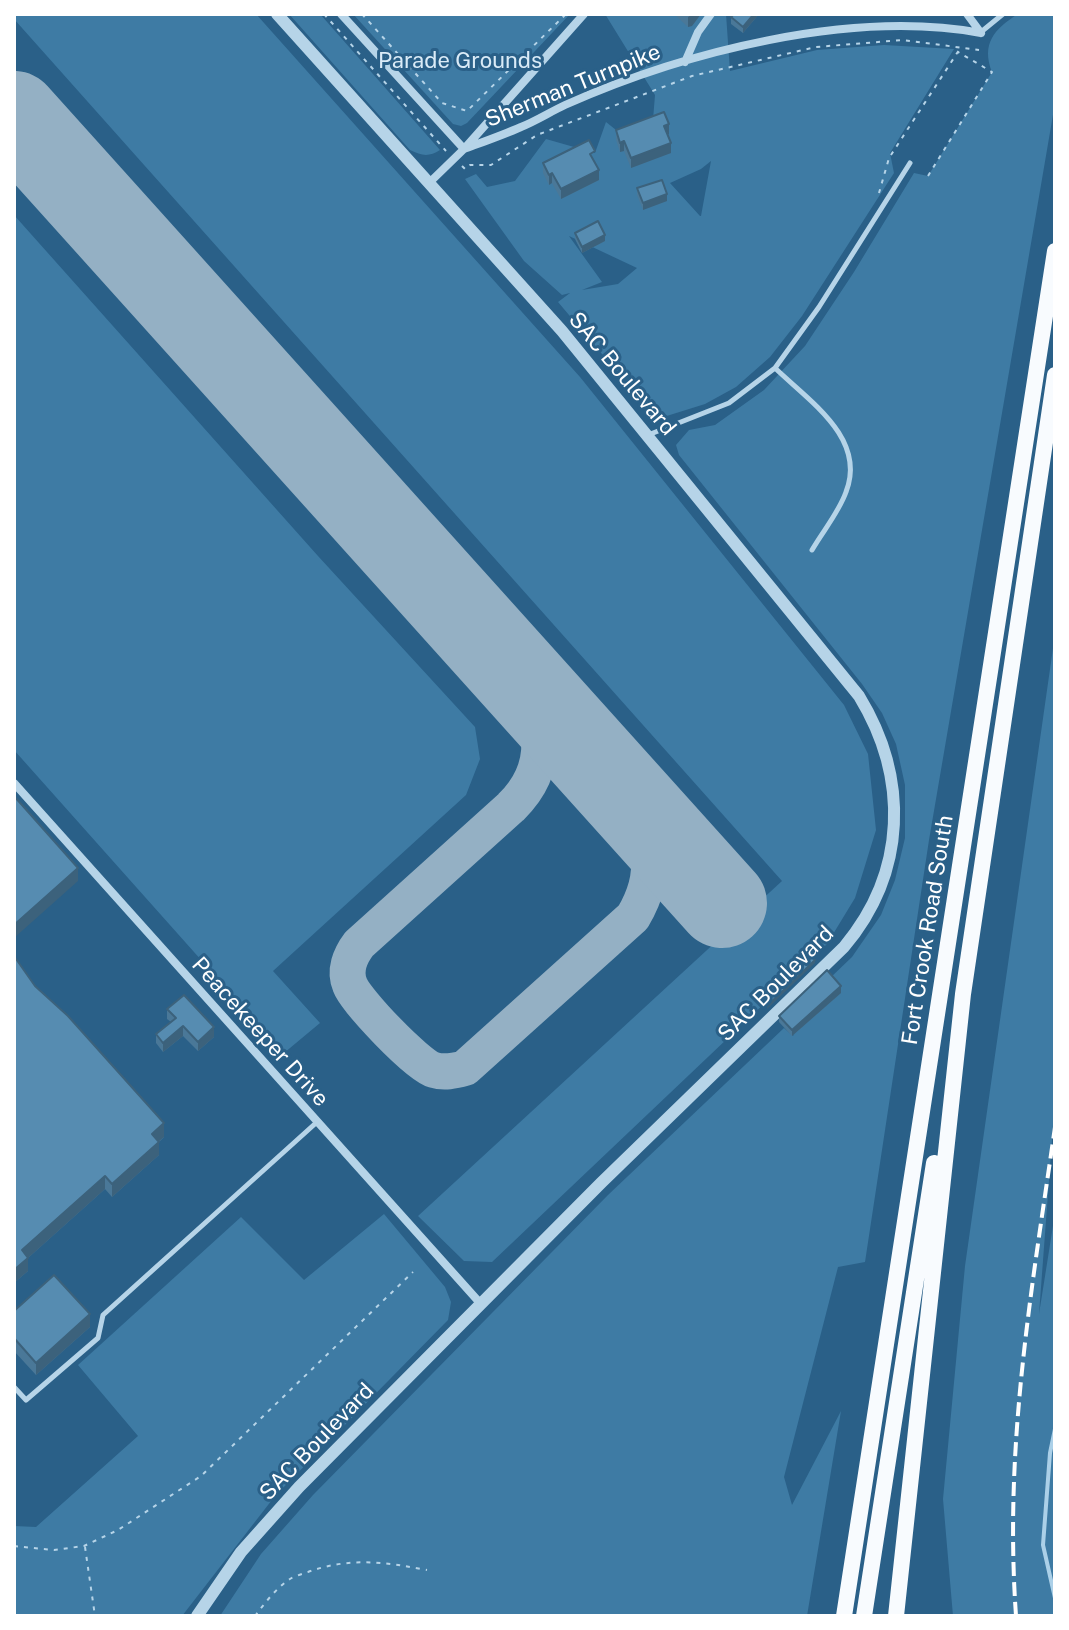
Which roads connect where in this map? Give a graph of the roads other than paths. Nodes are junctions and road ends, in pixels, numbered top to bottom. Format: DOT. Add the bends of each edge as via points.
graph roads {
  1 [pos="277,14"];
  2 [pos="341,14"];
  3 [pos="584,14"];
  4 [pos="711,14"];
  5 [pos="967,14"];
  6 [pos="1003,14"];
  7 [pos="981,33"];
  8 [pos="685,62"];
  9 [pos="464,149"];
  10 [pos="910,163"];
  11 [pos="429,183"];
  12 [pos="1055,251"];
  13 [pos="775,368"];
  14 [pos="1055,375"];
  15 [pos="647,435"];
  16 [pos="812,550"];
  17 [pos="14,783"];
  18 [pos="963,994"];
  19 [pos="317,1122"];
  20 [pos="480,1303"];
  21 [pos="14,1387"];
  22 [pos="197,1616"];
  23 [pos="844,1616"];
  24 [pos="864,1616"];
  25 [pos="896,1616"];
  1 -- 11 [label="street, SAC Boulevard"];
  2 -- 9 [label="street"];
  3 -- 9 [label="street"];
  4 -- 8 [label="street"];
  5 -- 7 [label="street"];
  6 -- 7 [label="lane"];
  7 -- 8 [label="street, Sherman Turnpike" via="888,25 813,31"];
  8 -- 9 [label="street, Sherman Turnpike" via="564,105"];
  9 -- 11 [label="street, Sherman Turnpike"];
  10 -- 13 [label="lane"];
  11 -- 15 [label="street, SAC Boulevard"];
  12 -- 23 [label="main road, Fort Crook Road South"];
  13 -- 15 [label="lane" via="729,403"];
  13 -- 16 [label="lane" via="836,426 852,458 846,494"];
  14 -- 18 [label="main road, Fort Crook Road South"];
  15 -- 20 [label="street, SAC Boulevard" via="836,666 873,719 892,779 891,846 870,909 844,947"];
  17 -- 19 [label="street, Peacekeeper Drive"];
  18 -- 24 [label="main road"];
  18 -- 25 [label="main road, Fort Crook Road South"];
  19 -- 20 [label="street, Peacekeeper Drive"];
  19 -- 21 [label="lane" via="103,1315 98,1338 68,1365 26,1400"];
  20 -- 22 [label="street, SAC Boulevard" via="299,1487 241,1552"];
}
